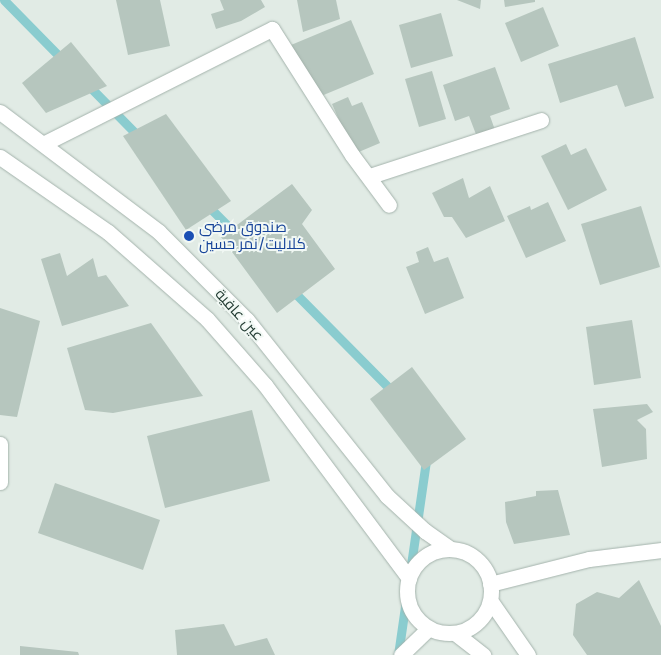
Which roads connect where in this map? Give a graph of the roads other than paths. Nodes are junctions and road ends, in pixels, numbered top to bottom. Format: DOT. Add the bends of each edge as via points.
graph roads {
  1 [pos="0,112"];
  2 [pos="541,120"];
  3 [pos="45,143"];
  4 [pos="0,156"];
  5 [pos="370,176"];
  6 [pos="389,205"];
  7 [pos="0,444"];
  8 [pos="0,482"];
  9 [pos="450,548"];
  10 [pos="661,550"];
  11 [pos="409,578"];
  12 [pos="490,584"];
  13 [pos="492,602"];
  14 [pos="428,629"];
  15 [pos="455,633"];
  16 [pos="401,655"];
  17 [pos="482,655"];
  18 [pos="528,655"];
  1 -- 3 [label="main road, عين عافية"];
  2 -- 5 [label="main road"];
  3 -- 5 [label="main road" via="272,29 352,155"];
  3 -- 9 [label="main road, عين عافية" via="166,238 247,320 387,496 425,531"];
  4 -- 11 [label="main road, عين عافية" via="108,232 207,319 265,385"];
  5 -- 6 [label="main road"];
  7 -- 8 [label="main road"];
  9 -- 11 [label="main road" via="421,559"];
  9 -- 12 [label="main road" via="470,555 480,564"];
  10 -- 12 [label="main road" via="590,559"];
  11 -- 14 [label="main road" via="407,597 412,611"];
  12 -- 13 [label="main road"];
  13 -- 15 [label="main road" via="474,625"];
  13 -- 18 [label="main road"];
  14 -- 15 [label="main road" via="441,634"];
  14 -- 16 [label="main road"];
  15 -- 17 [label="main road"];
}
